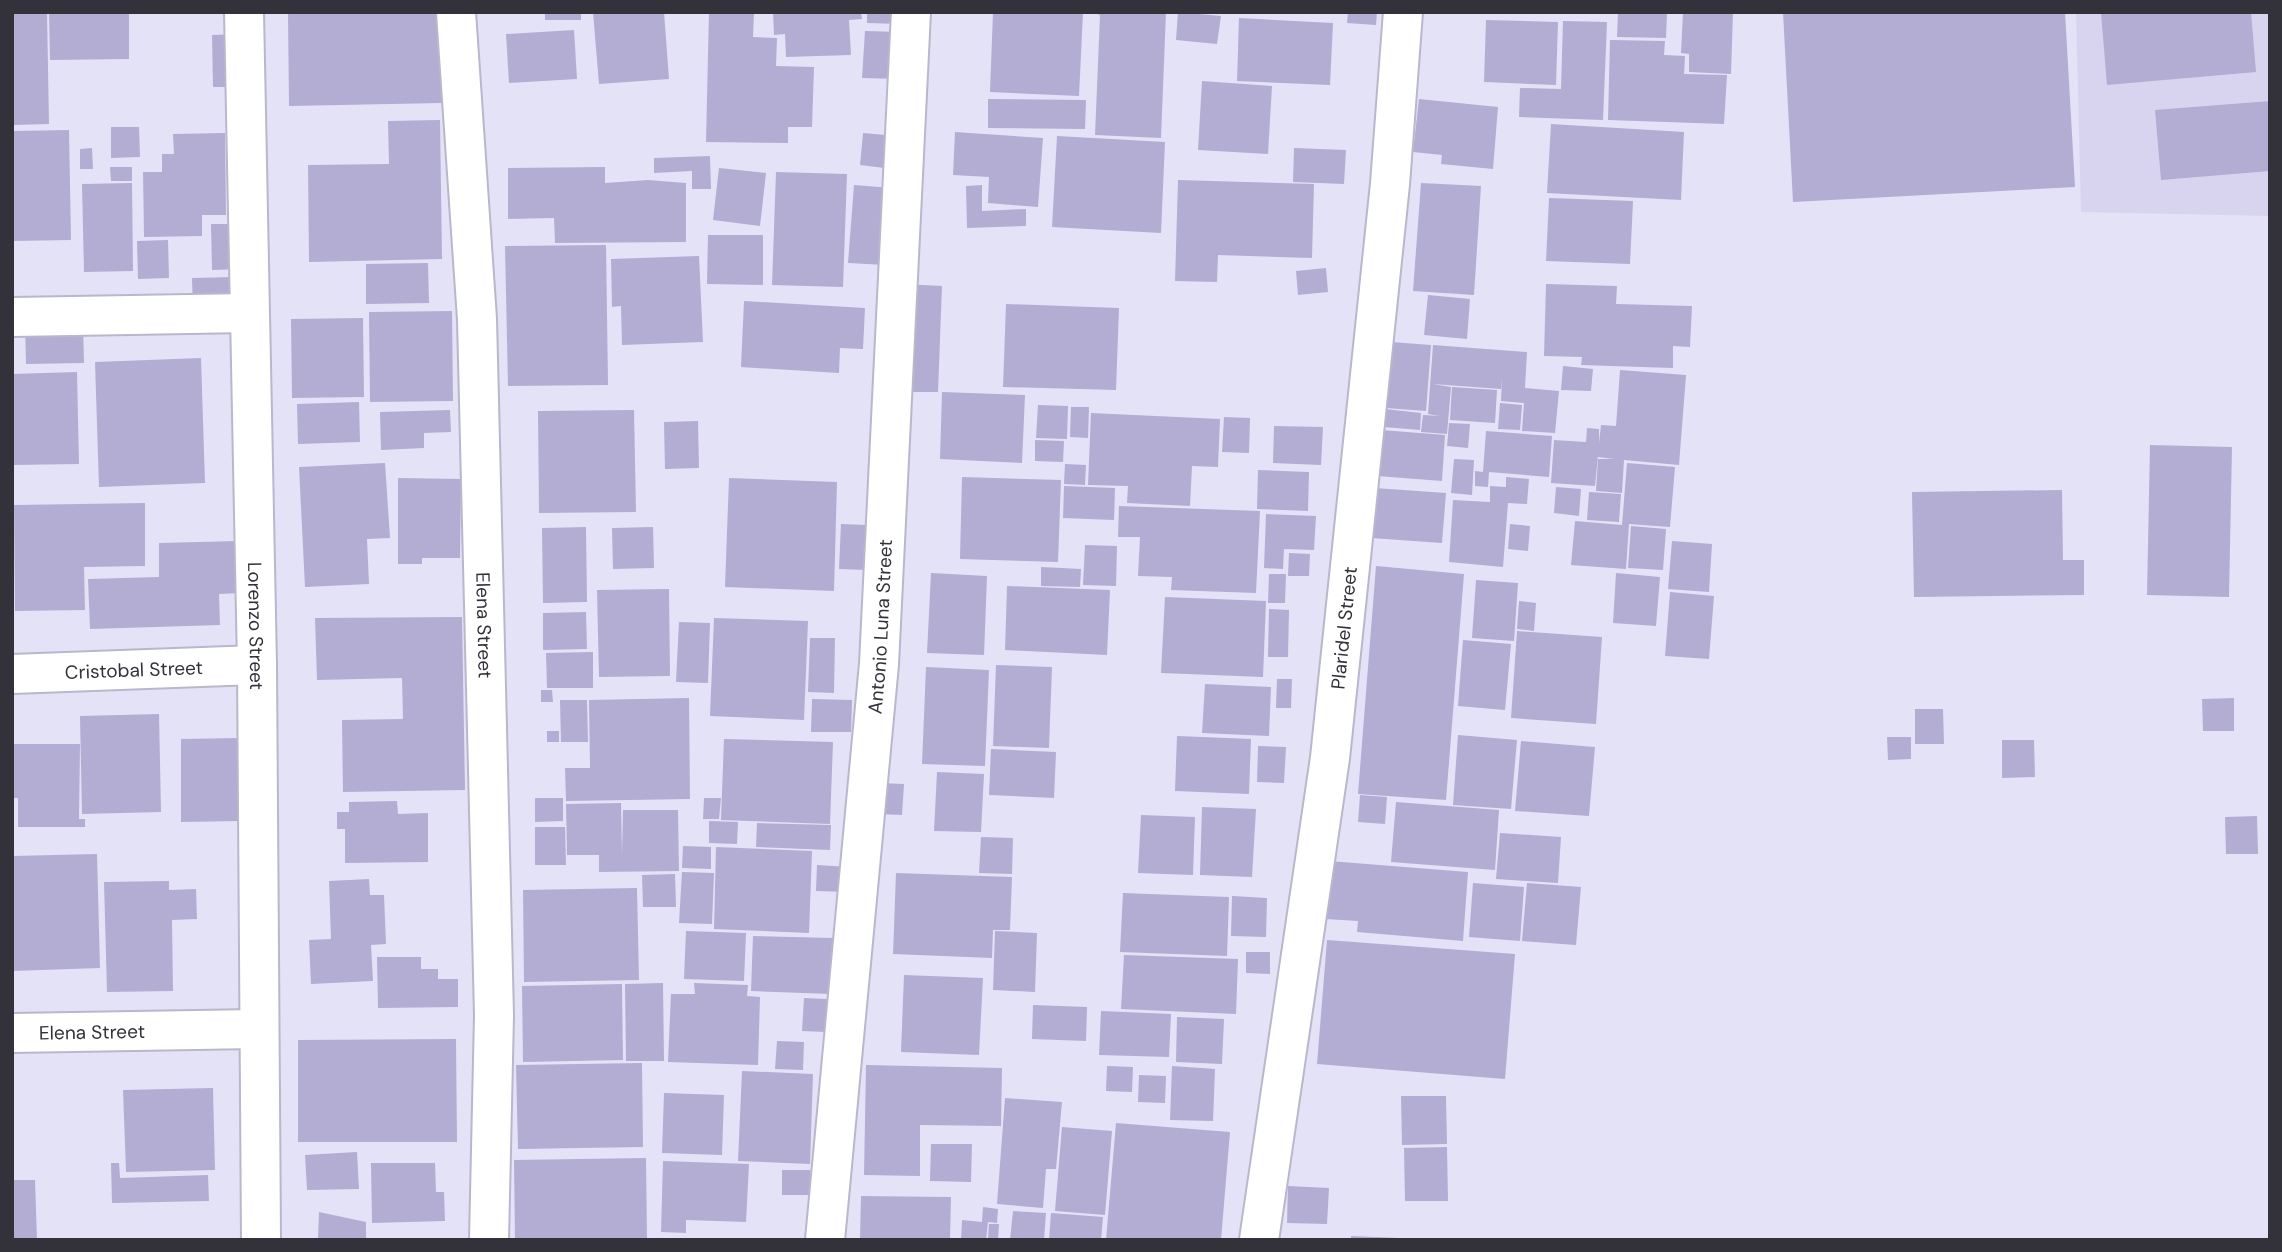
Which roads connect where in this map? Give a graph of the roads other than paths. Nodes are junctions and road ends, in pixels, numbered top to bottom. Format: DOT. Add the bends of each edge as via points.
graph roads {
  1 [pos="244,12"];
  2 [pos="456,12"];
  3 [pos="911,12"];
  4 [pos="1404,12"];
  5 [pos="249,313"];
  6 [pos="12,317"];
  7 [pos="257,665"];
  8 [pos="12,674"];
  9 [pos="258,1029"];
  10 [pos="12,1033"];
  11 [pos="261,1240"];
  12 [pos="489,1240"];
  13 [pos="825,1240"];
  14 [pos="1259,1240"];
  1 -- 5 [label="street, Lorenzo Street"];
  2 -- 12 [label="street, Elena Street" via="477,319 494,1015"];
  3 -- 13 [label="street, Antonio Luna Street" via="879,664"];
  4 -- 14 [label="street, Plaridel Street" via="1330,758"];
  5 -- 6 [label="street"];
  5 -- 7 [label="street, Lorenzo Street"];
  7 -- 8 [label="street, Cristobal Street"];
  7 -- 9 [label="street, Lorenzo Street"];
  9 -- 10 [label="street, Elena Street"];
  9 -- 11 [label="street, Lorenzo Street"];
}
